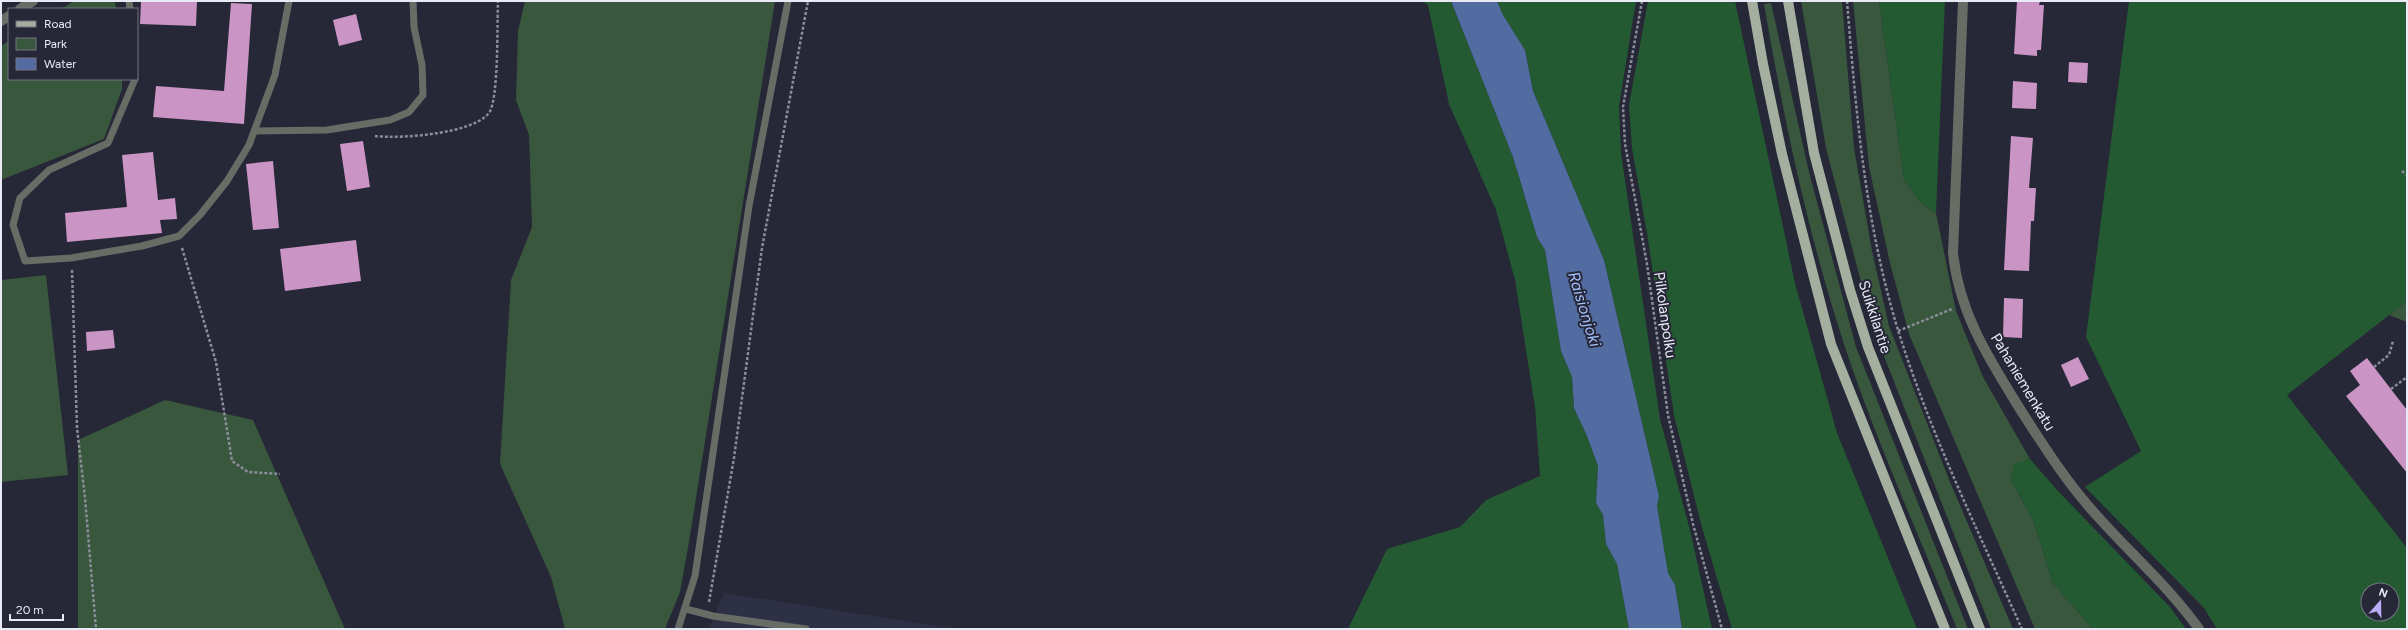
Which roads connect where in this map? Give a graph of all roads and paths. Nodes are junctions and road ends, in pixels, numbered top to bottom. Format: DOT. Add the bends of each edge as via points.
graph roads {
  1 [pos="33,1"];
  2 [pos="289,1"];
  3 [pos="413,1"];
  4 [pos="498,1"];
  5 [pos="788,1"];
  6 [pos="808,1"];
  7 [pos="1642,1"];
  8 [pos="1752,1"];
  9 [pos="1788,1"];
  10 [pos="1847,1"];
  11 [pos="1964,1"];
  12 [pos="22,8"];
  13 [pos="135,80"];
  14 [pos="255,131"];
  15 [pos="370,135"];
  16 [pos="2402,171"];
  17 [pos="2407,175"];
  18 [pos="179,236"];
  19 [pos="71,258"];
  20 [pos="1963,304"];
  21 [pos="1898,330"];
  22 [pos="2393,341"];
  23 [pos="2374,367"];
  24 [pos="2407,377"];
  25 [pos="2391,389"];
  26 [pos="280,474"];
  27 [pos="686,609"];
  28 [pos="705,614"];
  29 [pos="96,629"];
  30 [pos="678,629"];
  31 [pos="806,629"];
  32 [pos="1722,629"];
  33 [pos="1944,629"];
  34 [pos="1980,629"];
  35 [pos="2022,629"];
  36 [pos="2199,629"];
  1 -- 12 [label="street"];
  2 -- 14 [label="lane" via="274,75"];
  3 -- 14 [label="lane" via="414,27 422,64 423,95 409,112 390,120 327,130"];
  4 -- 15 [label="path" via="494,92 490,112 477,123 442,132 413,136"];
  5 -- 27 [label="lane" via="749,206 695,576"];
  6 -- 28 [label="path" via="762,248 734,458 713,584"];
  7 -- 32 [label="path, Pilkolanpolku" via="1623,107 1625,144 1647,264 1668,415 1693,524"];
  8 -- 33 [label="main road" via="1782,154 1831,344"];
  9 -- 34 [label="main road, Suikkilantie" via="1814,153 1850,290 1868,347"];
  10 -- 21 [label="path" via="1858,136 1868,205 1881,268"];
  11 -- 20 [label="street, Pahaniemenkatu" via="1953,253"];
  13 -- 19 [label="lane" via="108,143 50,170 20,198 13,225 25,261"];
  14 -- 18 [label="lane" via="227,181 200,215"];
  16 -- 17 [label="path"];
  18 -- 19 [label="lane" via="142,246"];
  18 -- 26 [label="path" via="216,362 232,461 248,472"];
  19 -- 29 [label="path" via="77,428"];
  20 -- 21 [label="path"];
  20 -- 36 [label="street, Pahaniemenkatu" via="1991,363 2053,462 2100,520 2152,571"];
  21 -- 35 [label="path" via="1968,512"];
  22 -- 23 [label="path" via="2389,355"];
  24 -- 25 [label="path"];
  27 -- 28 [label="lane"];
  27 -- 30 [label="lane"];
  28 -- 31 [label="lane"];
}
